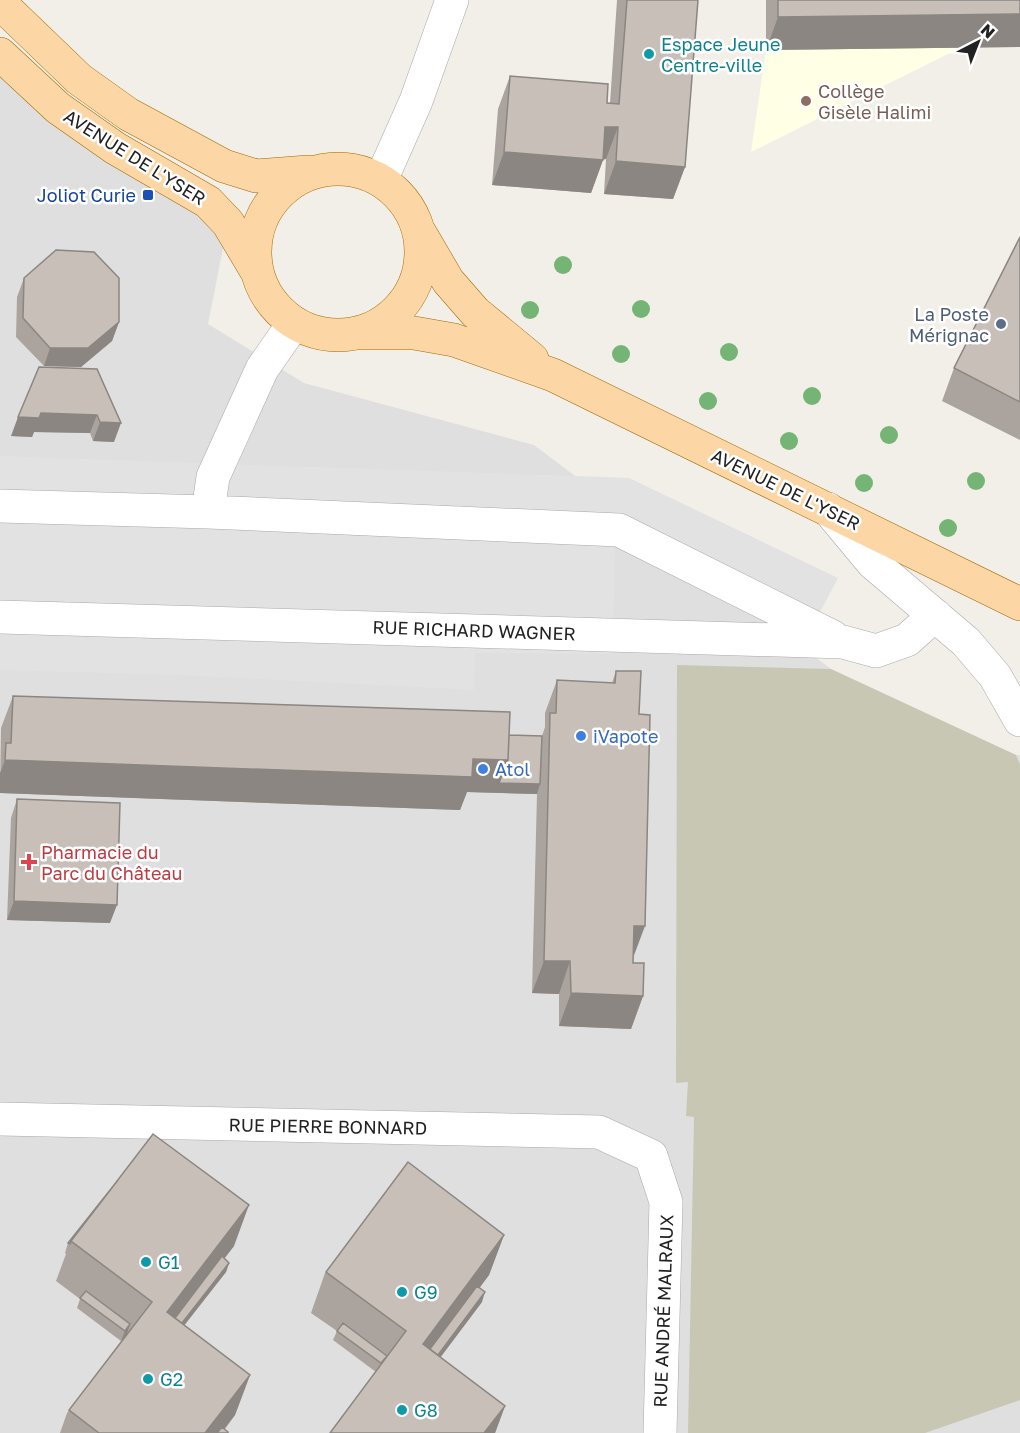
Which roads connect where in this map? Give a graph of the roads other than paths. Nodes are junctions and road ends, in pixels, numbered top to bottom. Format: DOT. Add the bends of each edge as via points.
graph roads {
  1 [pos="452,0"];
  2 [pos="0,3"];
  3 [pos="0,54"];
  4 [pos="313,172"];
  5 [pos="381,180"];
  6 [pos="420,232"];
  7 [pos="256,270"];
  8 [pos="294,323"];
  9 [pos="360,333"];
  10 [pos="553,375"];
  11 [pos="0,506"];
  12 [pos="828,509"];
  13 [pos="208,512"];
  14 [pos="1020,604"];
  15 [pos="935,615"];
  16 [pos="0,617"];
  17 [pos="843,642"];
  18 [pos="1020,720"];
  19 [pos="0,1119"];
  20 [pos="651,1156"];
  21 [pos="660,1433"];
  1 -- 5 [label="street" via="412,112"];
  2 -- 4 [label="main road, AVENUE DE L'YSER" via="79,79 128,114 176,141 224,166 256,176"];
  3 -- 7 [label="main road, AVENUE DE L'YSER" via="58,108 115,148 208,202 228,223"];
  4 -- 5 [label="main road" via="336,168 360,171"];
  4 -- 7 [label="main road" via="291,183 272,200 260,221 254,246"];
  5 -- 6 [label="main road" via="399,194"];
  6 -- 9 [label="main road" via="422,258 416,283 403,305 384,322"];
  6 -- 10 [label="main road, AVENUE DE L'YSER" via="448,281 475,312"];
  7 -- 8 [label="main road" via="264,291"];
  8 -- 9 [label="main road" via="338,336"];
  8 -- 13 [label="street" via="262,369 213,477"];
  9 -- 10 [label="main road, AVENUE DE L'YSER" via="414,333 454,340"];
  10 -- 12 [label="main road, AVENUE DE L'YSER"];
  11 -- 13 [label="street"];
  12 -- 14 [label="main road, AVENUE DE L'YSER"];
  12 -- 15 [label="street" via="873,563"];
  13 -- 17 [label="street" via="619,530"];
  15 -- 17 [label="street, RUE RICHARD WAGNER" via="907,640 876,651"];
  15 -- 18 [label="street" via="966,642 995,676"];
  16 -- 17 [label="street, RUE RICHARD WAGNER"];
  19 -- 20 [label="street, RUE PIERRE BONNARD" via="599,1132"];
  20 -- 21 [label="street, RUE ANDRÉ MALRAUX" via="666,1202"];
}
